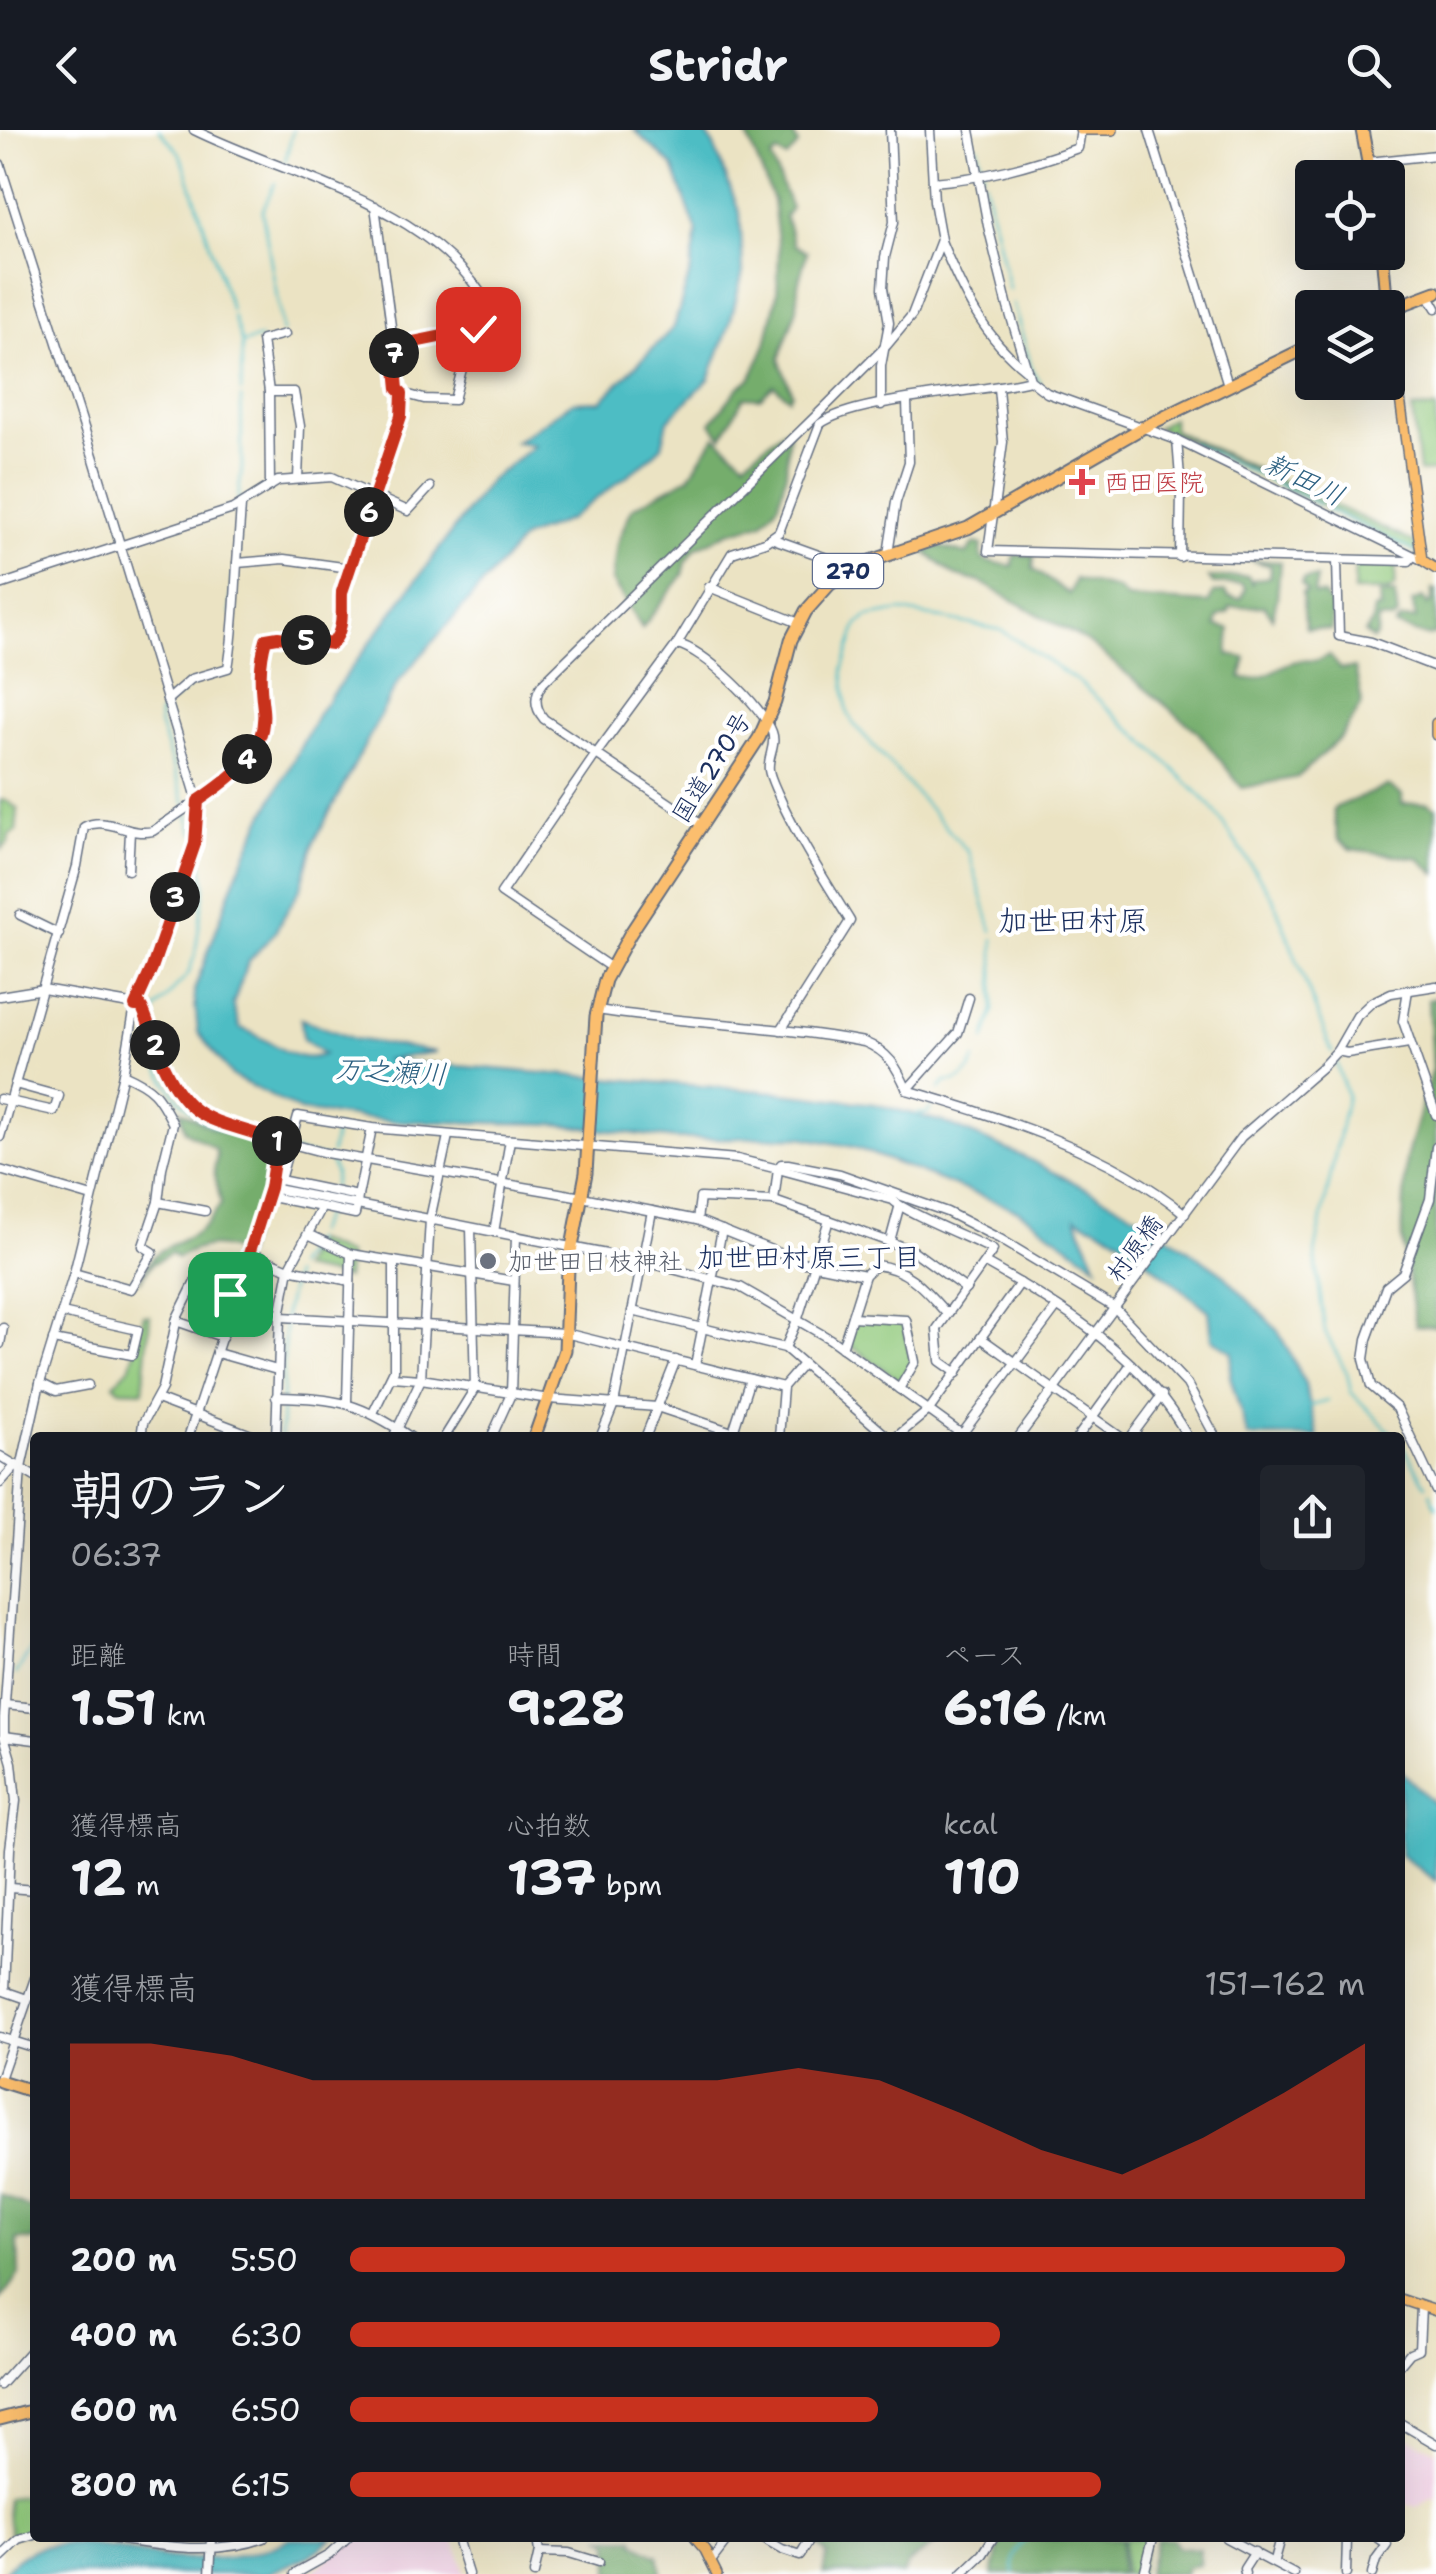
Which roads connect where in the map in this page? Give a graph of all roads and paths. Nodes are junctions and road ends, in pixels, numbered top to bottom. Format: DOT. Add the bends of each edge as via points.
graph roads {
  1 [pos="194,130"];
  2 [pos="890,130"];
  3 [pos="930,130"];
  4 [pos="970,130"];
  5 [pos="1080,130"];
  6 [pos="1113,130"];
  7 [pos="1149,130"];
  8 [pos="1362,130"];
  9 [pos="1436,154"];
  10 [pos="1368,160"];
  11 [pos="1385,160"];
  12 [pos="0,164"];
  13 [pos="981,178"];
  14 [pos="933,182"];
  15 [pos="375,206"];
  16 [pos="940,240"];
  17 [pos="1432,293"];
  18 [pos="1405,303"];
  19 [pos="1436,308"];
  20 [pos="463,333"];
  21 [pos="285,334"];
  22 [pos="887,345"];
  23 [pos="394,346"];
  24 [pos="1295,353"];
  25 [pos="1029,376"];
  26 [pos="1228,385"];
  27 [pos="998,388"];
  28 [pos="269,392"];
  29 [pos="402,393"];
  30 [pos="1400,400"];
  31 [pos="906,401"];
  32 [pos="828,404"];
  33 [pos="881,406"];
  34 [pos="842,415"];
  35 [pos="1142,428"];
  36 [pos="1176,440"];
  37 [pos="298,479"];
  38 [pos="270,486"];
  39 [pos="430,487"];
  40 [pos="376,496"];
  41 [pos="241,506"];
  42 [pos="992,514"];
  43 [pos="771,538"];
  44 [pos="120,547"];
  45 [pos="888,554"];
  46 [pos="1180,557"];
  47 [pos="1420,557"];
  48 [pos="1338,560"];
  49 [pos="237,563"];
  50 [pos="350,568"];
  51 [pos="1436,569"];
  52 [pos="838,577"];
  53 [pos="0,584"];
  54 [pos="708,587"];
  55 [pos="799,622"];
  56 [pos="677,644"];
  57 [pos="1436,666"];
  58 [pos="168,704"];
  59 [pos="766,724"];
  60 [pos="1436,724"];
  61 [pos="1436,736"];
  62 [pos="596,754"];
  63 [pos="198,801"];
  64 [pos="702,825"];
  65 [pos="130,832"];
  66 [pos="128,870"];
  67 [pos="20,915"];
  68 [pos="58,934"];
  69 [pos="610,967"];
  70 [pos="1436,986"];
  71 [pos="43,988"];
  72 [pos="1408,990"];
  73 [pos="0,996"];
  74 [pos="969,998"];
  75 [pos="135,1006"];
  76 [pos="597,1013"];
  77 [pos="780,1030"];
  78 [pos="1409,1043"];
  79 [pos="1337,1051"];
  80 [pos="123,1074"];
  81 [pos="15,1084"];
  82 [pos="907,1090"];
  83 [pos="0,1098"];
  84 [pos="10,1101"];
  85 [pos="1436,1115"];
  86 [pos="372,1128"];
  87 [pos="448,1136"];
  88 [pos="0,1137"];
  89 [pos="510,1140"];
  90 [pos="277,1146"];
  91 [pos="589,1146"];
  92 [pos="1436,1146"];
  93 [pos="290,1149"];
  94 [pos="367,1160"];
  95 [pos="778,1169"];
  96 [pos="0,1170"];
  97 [pos="439,1175"];
  98 [pos="502,1186"];
  99 [pos="270,1188"];
  100 [pos="92,1197"];
  101 [pos="582,1197"];
  102 [pos="276,1198"];
  103 [pos="357,1200"];
  104 [pos="774,1201"];
  105 [pos="158,1202"];
  106 [pos="328,1202"];
  107 [pos="900,1208"];
  108 [pos="205,1211"];
  109 [pos="652,1211"];
  110 [pos="1184,1215"];
  111 [pos="430,1219"];
  112 [pos="697,1220"];
  113 [pos="829,1220"];
  114 [pos="471,1228"];
  115 [pos="722,1230"];
  116 [pos="494,1232"];
  117 [pos="312,1236"];
  118 [pos="516,1236"];
  119 [pos="890,1241"];
  120 [pos="572,1246"];
  121 [pos="250,1252"];
  122 [pos="351,1254"];
  123 [pos="642,1260"];
  124 [pos="394,1261"];
  125 [pos="986,1263"];
  126 [pos="814,1266"];
  127 [pos="428,1267"];
  128 [pos="293,1270"];
  129 [pos="74,1273"];
  130 [pos="473,1274"];
  131 [pos="865,1275"];
  132 [pos="715,1278"];
  133 [pos="350,1281"];
  134 [pos="514,1281"];
  135 [pos="1020,1283"];
  136 [pos="966,1289"];
  137 [pos="236,1295"];
  138 [pos="1116,1306"];
  139 [pos="1057,1307"];
  140 [pos="632,1311"];
  141 [pos="62,1313"];
  142 [pos="947,1314"];
  143 [pos="284,1317"];
  144 [pos="852,1317"];
  145 [pos="798,1318"];
  146 [pos="176,1321"];
  147 [pos="349,1321"];
  148 [pos="394,1324"];
  149 [pos="425,1325"];
  150 [pos="3,1328"];
  151 [pos="473,1328"];
  152 [pos="703,1328"];
  153 [pos="511,1330"];
  154 [pos="565,1333"];
  155 [pos="1096,1333"];
  156 [pos="222,1337"];
  157 [pos="981,1338"];
  158 [pos="53,1340"];
  159 [pos="0,1344"];
  160 [pos="624,1348"];
  161 [pos="784,1348"];
  162 [pos="842,1348"];
  163 [pos="217,1353"];
  164 [pos="676,1360"];
  165 [pos="1016,1363"];
  166 [pos="695,1364"];
  167 [pos="803,1364"];
  168 [pos="1131,1364"];
  169 [pos="277,1370"];
  170 [pos="957,1373"];
  171 [pos="392,1378"];
  172 [pos="421,1378"];
  173 [pos="750,1379"];
  174 [pos="40,1383"];
  175 [pos="88,1385"];
  176 [pos="783,1387"];
  177 [pos="476,1388"];
  178 [pos="899,1388"];
  179 [pos="1054,1389"];
  180 [pos="511,1394"];
  181 [pos="1162,1395"];
  182 [pos="276,1397"];
  183 [pos="158,1400"];
  184 [pos="550,1400"];
  185 [pos="346,1402"];
  186 [pos="614,1404"];
  187 [pos="657,1407"];
  188 [pos="929,1410"];
  189 [pos="373,1413"];
  190 [pos="196,1414"];
  191 [pos="1092,1417"];
  192 [pos="143,1432"];
  193 [pos="190,1432"];
  194 [pos="243,1432"];
  195 [pos="276,1432"];
  196 [pos="394,1432"];
  197 [pos="395,1432"];
  198 [pos="448,1432"];
  199 [pos="495,1432"];
  200 [pos="539,1432"];
  201 [pos="602,1432"];
  202 [pos="648,1432"];
  203 [pos="724,1432"];
  204 [pos="733,1432"];
  205 [pos="779,1432"];
  206 [pos="885,1432"];
  207 [pos="900,1432"];
  208 [pos="959,1432"];
  209 [pos="967,1432"];
  210 [pos="1022,1432"];
  211 [pos="1081,1432"];
  212 [pos="1113,1432"];
  213 [pos="1134,1432"];
  214 [pos="1184,1432"];
  215 [pos="1213,1432"];
  216 [pos="0,1456"];
  217 [pos="18,1467"];
  218 [pos="30,1474"];
  219 [pos="1433,1480"];
  220 [pos="0,1483"];
  221 [pos="1436,1491"];
  222 [pos="5,1705"];
  223 [pos="30,1708"];
  224 [pos="4,1736"];
  225 [pos="30,1739"];
  226 [pos="10,1888"];
  227 [pos="30,1890"];
  228 [pos="2,1976"];
  229 [pos="30,1991"];
  230 [pos="2,1993"];
  231 [pos="27,1999"];
  232 [pos="0,2037"];
  233 [pos="12,2040"];
  234 [pos="30,2046"];
  235 [pos="1,2075"];
  236 [pos="30,2090"];
  237 [pos="1405,2301"];
  238 [pos="1420,2307"];
  239 [pos="1436,2310"];
  240 [pos="30,2352"];
  241 [pos="1405,2360"];
  242 [pos="0,2386"];
  243 [pos="30,2411"];
  244 [pos="0,2419"];
  245 [pos="1405,2425"];
  246 [pos="1436,2444"];
  247 [pos="30,2537"];
  248 [pos="0,2540"];
  249 [pos="136,2542"];
  250 [pos="343,2542"];
  251 [pos="459,2542"];
  252 [pos="538,2542"];
  253 [pos="698,2542"];
  254 [pos="726,2542"];
  255 [pos="767,2542"];
  256 [pos="809,2542"];
  257 [pos="990,2542"];
  258 [pos="1151,2542"];
  259 [pos="1240,2542"];
  260 [pos="1279,2542"];
  261 [pos="1347,2542"];
  262 [pos="1383,2542"];
  263 [pos="212,2545"];
  264 [pos="11,2546"];
  265 [pos="539,2552"];
  266 [pos="1255,2552"];
  267 [pos="0,2558"];
  268 [pos="712,2560"];
  269 [pos="1274,2560"];
  270 [pos="599,2562"];
  271 [pos="210,2574"];
  272 [pos="295,2574"];
  273 [pos="468,2574"];
  274 [pos="534,2574"];
  275 [pos="718,2574"];
  276 [pos="962,2574"];
  277 [pos="1144,2574"];
  278 [pos="1244,2574"];
  279 [pos="1294,2574"];
  280 [pos="1346,2574"];
  281 [pos="1372,2574"];
  1 -- 15 [label="street"];
  2 -- 22 [label="street" via="894,222 883,288"];
  3 -- 14 [label="street"];
  4 -- 13 [label="street"];
  5 -- 6 [label="main road"];
  5 -- 13 [label="street" via="1078,148"];
  7 -- 26 [label="street"];
  8 -- 10 [label="highway"];
  9 -- 11 [label="street"];
  12 -- 44 [label="street"];
  13 -- 14 [label="street"];
  13 -- 25 [label="street"];
  14 -- 16 [label="street"];
  15 -- 20 [label="street" via="444,251 481,292 499,325"];
  15 -- 23 [label="street"];
  16 -- 22 [label="street" via="918,304"];
  16 -- 25 [label="street" via="984,329"];
  17 -- 18 [label="highway"];
  17 -- 19 [label="street"];
  20 -- 23 [label="street"];
  20 -- 29 [label="street" via="465,357 454,400"];
  21 -- 28 [label="street" via="262,340"];
  22 -- 32 [label="street"];
  22 -- 33 [label="street"];
  23 -- 29 [label="street"];
  24 -- 26 [label="highway, 国道270号 / 270"];
  25 -- 27 [label="street"];
  25 -- 35 [label="street" via="1047,393"];
  26 -- 35 [label="highway, 国道270号 / 270"];
  27 -- 31 [label="street"];
  27 -- 42 [label="street" via="1003,442"];
  28 -- 37 [label="street" via="294,392"];
  28 -- 38 [label="street"];
  29 -- 40 [label="street"];
  30 -- 47 [label="main road"];
  31 -- 33 [label="street"];
  31 -- 45 [label="street" via="909,462"];
  32 -- 34 [label="street"];
  32 -- 62 [label="street" via="538,690 541,716"];
  33 -- 34 [label="street"];
  34 -- 43 [label="street" via="820,424"];
  35 -- 36 [label="street"];
  35 -- 42 [label="highway, 国道270号 / 270"];
  36 -- 46 [label="street"];
  36 -- 47 [label="street"];
  37 -- 38 [label="street"];
  37 -- 40 [label="street" via="332,477"];
  38 -- 41 [label="street"];
  39 -- 40 [label="street" via="408,511"];
  40 -- 50 [label="street"];
  41 -- 44 [label="street"];
  41 -- 49 [label="street"];
  42 -- 45 [label="highway, 国道270号 / 270" via="945,538"];
  42 -- 46 [label="street" via="988,551"];
  43 -- 52 [label="street" via="824,558"];
  43 -- 54 [label="street" via="735,550"];
  44 -- 53 [label="street"];
  44 -- 58 [label="street"];
  45 -- 52 [label="highway, 国道270号 / 270"];
  46 -- 48 [label="street"];
  47 -- 48 [label="street"];
  47 -- 51 [label="main road"];
  48 -- 57 [label="street" via="1339,636"];
  49 -- 50 [label="street" via="284,559"];
  49 -- 58 [label="street" via="228,668 191,679"];
  50 -- 63 [label="street" via="336,641 266,639 256,746 234,776"];
  52 -- 55 [label="highway, 国道270号 / 270"];
  54 -- 55 [label="street"];
  54 -- 56 [label="street"];
  55 -- 59 [label="highway, 国道270号 / 270"];
  56 -- 59 [label="street" via="722,670"];
  56 -- 62 [label="street"];
  58 -- 63 [label="street"];
  59 -- 64 [label="highway, 国道270号 / 270"];
  59 -- 77 [label="street" via="775,788 850,920"];
  60 -- 61 [label="main road"];
  62 -- 64 [label="street"];
  62 -- 69 [label="street" via="501,893"];
  63 -- 65 [label="street" via="153,831"];
  63 -- 75 [label="street" via="196,839"];
  64 -- 69 [label="highway, 国道270号 / 270"];
  65 -- 66 [label="street"];
  65 -- 68 [label="street" via="105,822 84,827"];
  67 -- 68 [label="street"];
  68 -- 71 [label="street"];
  69 -- 76 [label="highway, 国道270号 / 270"];
  70 -- 72 [label="street, 村原橋"];
  71 -- 73 [label="street"];
  71 -- 75 [label="street"];
  71 -- 81 [label="street"];
  72 -- 78 [label="street" via="1403,1021"];
  72 -- 79 [label="street, 村原橋" via="1372,1002"];
  74 -- 82 [label="street" via="958,1033"];
  75 -- 80 [label="street"];
  75 -- 90 [label="street" via="146,1011 168,1076 189,1106"];
  76 -- 77 [label="street"];
  76 -- 91 [label="highway, 国道270号 / 270"];
  77 -- 82 [label="street" via="876,1047 898,1068"];
  78 -- 79 [label="street"];
  78 -- 85 [label="street"];
  79 -- 110 [label="street, 村原橋" via="1241,1136"];
  80 -- 100 [label="street"];
  80 -- 105 [label="street" via="156,1092 174,1124"];
  81 -- 84 [label="street"];
  81 -- 84 [label="street" via="59,1096 54,1112"];
  82 -- 110 [label="street" via="998,1116 1088,1155"];
  83 -- 84 [label="street"];
  84 -- 88 [label="street"];
  86 -- 87 [label="street"];
  86 -- 93 [label="street" via="298,1116"];
  86 -- 94 [label="street"];
  87 -- 89 [label="street"];
  87 -- 97 [label="street"];
  89 -- 91 [label="street"];
  89 -- 98 [label="street"];
  90 -- 93 [label="street"];
  90 -- 99 [label="street"];
  91 -- 95 [label="street"];
  91 -- 101 [label="highway, 国道270号 / 270"];
  92 -- 219 [label="street" via="1430,1199 1403,1272 1386,1287 1364,1358 1370,1386 1397,1408"];
  93 -- 94 [label="street"];
  93 -- 103 [label="street" via="280,1180"];
  94 -- 97 [label="street"];
  94 -- 103 [label="street"];
  95 -- 104 [label="street"];
  95 -- 107 [label="street" via="893,1200"];
  95 -- 138 [label="street" via="788,1164 840,1174 929,1205"];
  96 -- 100 [label="street"];
  97 -- 98 [label="street"];
  97 -- 111 [label="street"];
  98 -- 101 [label="street"];
  98 -- 116 [label="street"];
  99 -- 106 [label="street"];
  99 -- 121 [label="street"];
  100 -- 129 [label="street"];
  101 -- 109 [label="street"];
  101 -- 120 [label="highway, 国道270号 / 270"];
  102 -- 106 [label="street"];
  103 -- 106 [label="street" via="355,1214"];
  103 -- 111 [label="street"];
  104 -- 112 [label="street" via="700,1198"];
  104 -- 113 [label="street"];
  105 -- 108 [label="street"];
  105 -- 129 [label="street" via="142,1246 153,1252 131,1289"];
  106 -- 117 [label="street"];
  107 -- 119 [label="street"];
  107 -- 125 [label="street" via="993,1250"];
  109 -- 112 [label="street"];
  109 -- 123 [label="street"];
  110 -- 138 [label="street, 村原橋"];
  111 -- 114 [label="street"];
  111 -- 127 [label="street"];
  112 -- 115 [label="street"];
  113 -- 119 [label="street"];
  113 -- 126 [label="street"];
  114 -- 116 [label="street"];
  114 -- 130 [label="street"];
  115 -- 126 [label="street"];
  115 -- 132 [label="street"];
  116 -- 118 [label="street"];
  117 -- 122 [label="street"];
  117 -- 128 [label="street"];
  118 -- 120 [label="street"];
  118 -- 134 [label="street"];
  119 -- 136 [label="street"];
  120 -- 123 [label="street"];
  120 -- 154 [label="highway, 国道270号 / 270"];
  121 -- 128 [label="street"];
  121 -- 137 [label="street"];
  122 -- 124 [label="street"];
  122 -- 133 [label="street"];
  123 -- 132 [label="street"];
  123 -- 140 [label="street"];
  124 -- 127 [label="street"];
  124 -- 148 [label="street"];
  125 -- 135 [label="street"];
  125 -- 136 [label="street"];
  126 -- 131 [label="street"];
  126 -- 145 [label="street"];
  127 -- 130 [label="street"];
  127 -- 149 [label="street"];
  128 -- 133 [label="street"];
  128 -- 143 [label="street"];
  129 -- 141 [label="street"];
  130 -- 134 [label="street"];
  130 -- 151 [label="street"];
  131 -- 142 [label="street" via="876,1264 902,1270"];
  131 -- 144 [label="street"];
  132 -- 145 [label="street"];
  132 -- 152 [label="street"];
  133 -- 147 [label="street"];
  134 -- 153 [label="street"];
  135 -- 139 [label="street"];
  135 -- 157 [label="street"];
  136 -- 142 [label="street"];
  137 -- 143 [label="street"];
  137 -- 146 [label="street" via="230,1294 232,1282 203,1266"];
  137 -- 156 [label="street"];
  138 -- 155 [label="street, 村原橋"];
  138 -- 215 [label="street" via="1187,1384"];
  139 -- 155 [label="street"];
  139 -- 165 [label="street"];
  140 -- 152 [label="street"];
  140 -- 160 [label="street"];
  141 -- 158 [label="street"];
  141 -- 158 [label="street" via="138,1330 132,1355"];
  142 -- 170 [label="street" via="938,1329 940,1361"];
  143 -- 147 [label="street"];
  143 -- 169 [label="street"];
  144 -- 162 [label="street"];
  144 -- 178 [label="street" via="906,1320 915,1362"];
  145 -- 161 [label="street"];
  145 -- 162 [label="street"];
  146 -- 156 [label="street"];
  146 -- 183 [label="street"];
  147 -- 148 [label="street"];
  147 -- 185 [label="street"];
  148 -- 149 [label="street"];
  148 -- 171 [label="street"];
  149 -- 151 [label="street"];
  149 -- 172 [label="street"];
  150 -- 159 [label="street"];
  151 -- 153 [label="street"];
  151 -- 177 [label="street"];
  152 -- 161 [label="street"];
  152 -- 166 [label="street"];
  153 -- 154 [label="street"];
  153 -- 180 [label="street"];
  154 -- 160 [label="street"];
  154 -- 184 [label="highway, 国道270号 / 270"];
  155 -- 168 [label="street"];
  155 -- 179 [label="street, 村原橋"];
  156 -- 163 [label="street"];
  157 -- 165 [label="street"];
  157 -- 170 [label="street"];
  158 -- 174 [label="street"];
  160 -- 164 [label="street"];
  160 -- 186 [label="street"];
  161 -- 167 [label="street"];
  162 -- 178 [label="street"];
  163 -- 169 [label="street"];
  163 -- 190 [label="street"];
  164 -- 166 [label="street"];
  164 -- 187 [label="street"];
  165 -- 179 [label="street"];
  165 -- 209 [label="street"];
  166 -- 173 [label="street"];
  167 -- 176 [label="street"];
  167 -- 206 [label="street"];
  168 -- 181 [label="street"];
  168 -- 191 [label="street"];
  169 -- 182 [label="street"];
  170 -- 188 [label="street"];
  171 -- 172 [label="street"];
  171 -- 189 [label="street"];
  172 -- 177 [label="street"];
  172 -- 197 [label="street"];
  173 -- 176 [label="street"];
  173 -- 204 [label="street"];
  174 -- 175 [label="street" via="56,1391"];
  174 -- 217 [label="street"];
  176 -- 205 [label="street"];
  177 -- 180 [label="street"];
  177 -- 198 [label="street"];
  178 -- 188 [label="street"];
  179 -- 191 [label="street"];
  179 -- 210 [label="street, 村原橋"];
  180 -- 184 [label="street"];
  180 -- 199 [label="street"];
  181 -- 213 [label="street"];
  181 -- 214 [label="street"];
  182 -- 185 [label="street"];
  182 -- 195 [label="street"];
  183 -- 190 [label="street"];
  183 -- 192 [label="street"];
  184 -- 186 [label="street"];
  184 -- 200 [label="highway, 国道270号 / 270"];
  185 -- 189 [label="street"];
  186 -- 187 [label="street"];
  186 -- 201 [label="street"];
  187 -- 202 [label="street"];
  187 -- 203 [label="street"];
  188 -- 207 [label="street"];
  188 -- 208 [label="street"];
  189 -- 196 [label="street"];
  190 -- 193 [label="street"];
  190 -- 194 [label="street"];
  191 -- 211 [label="street"];
  191 -- 212 [label="street"];
  216 -- 217 [label="street"];
  217 -- 218 [label="street"];
  217 -- 220 [label="street"];
  217 -- 222 [label="street"];
  219 -- 221 [label="street"];
  222 -- 223 [label="street"];
  222 -- 224 [label="street"];
  224 -- 225 [label="street"];
  224 -- 226 [label="street" via="16,1801"];
  226 -- 227 [label="street"];
  226 -- 228 [label="street"];
  228 -- 230 [label="street"];
  229 -- 231 [label="street"];
  230 -- 231 [label="street"];
  231 -- 233 [label="street"];
  232 -- 233 [label="street"];
  233 -- 234 [label="street"];
  233 -- 235 [label="street"];
  235 -- 236 [label="highway"];
  237 -- 238 [label="main road"];
  238 -- 239 [label="main road"];
  238 -- 241 [label="street" via="1418,2349"];
  240 -- 242 [label="street"];
  243 -- 244 [label="highway"];
  245 -- 246 [label="street"];
  247 -- 264 [label="street"];
  248 -- 264 [label="street"];
  249 -- 263 [label="street"];
  250 -- 272 [label="street"];
  251 -- 273 [label="street"];
  252 -- 265 [label="street"];
  253 -- 268 [label="main road"];
  254 -- 268 [label="street"];
  255 -- 256 [label="street" via="800,2556"];
  257 -- 276 [label="street"];
  258 -- 277 [label="street"];
  259 -- 266 [label="street"];
  260 -- 269 [label="street"];
  261 -- 280 [label="street"];
  262 -- 281 [label="street" via="1387,2545"];
  263 -- 271 [label="street"];
  264 -- 267 [label="street"];
  265 -- 270 [label="street"];
  265 -- 274 [label="street"];
  266 -- 269 [label="street"];
  266 -- 278 [label="street"];
  268 -- 275 [label="main road"];
  269 -- 279 [label="street"];
}
